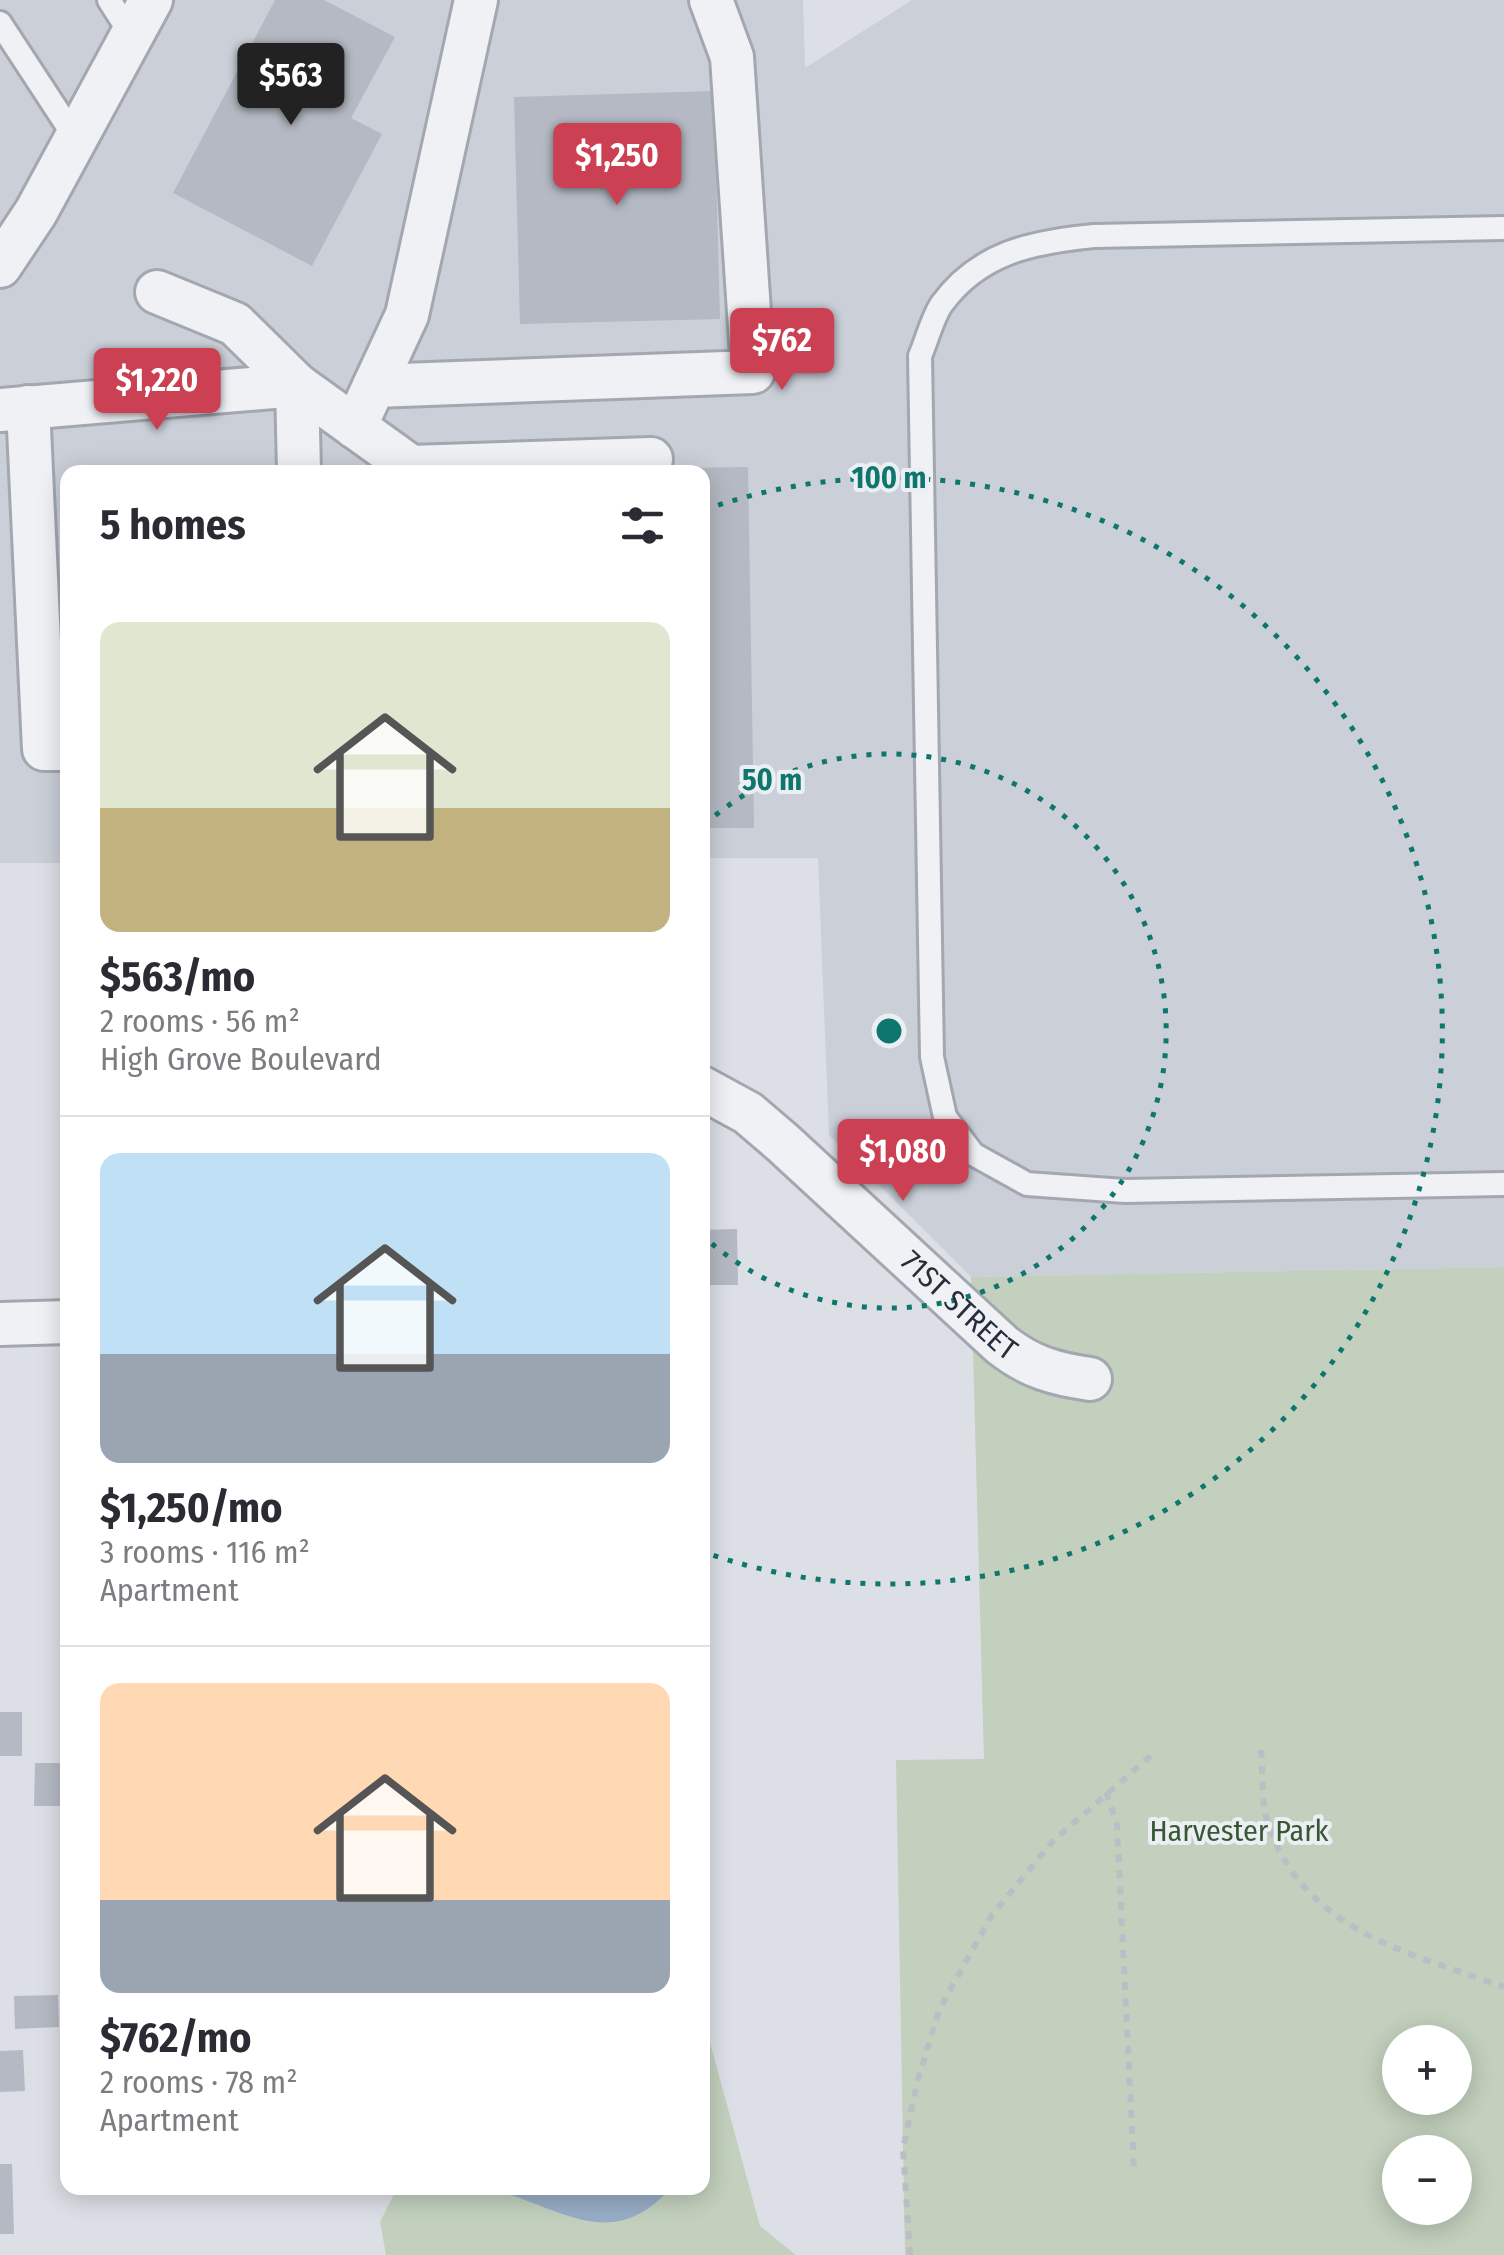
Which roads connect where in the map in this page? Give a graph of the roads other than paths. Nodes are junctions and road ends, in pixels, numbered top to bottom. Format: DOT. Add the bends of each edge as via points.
graph roads {
  1 [pos="109,0"];
  2 [pos="476,0"];
  3 [pos="711,0"];
  4 [pos="141,18"];
  5 [pos="0,23"];
  6 [pos="76,139"];
  7 [pos="1504,228"];
  8 [pos="0,266"];
  9 [pos="157,292"];
  10 [pos="297,385"];
  11 [pos="374,386"];
  12 [pos="14,408"];
  13 [pos="355,427"];
  14 [pos="651,459"];
  15 [pos="299,465"];
  16 [pos="404,465"];
  17 [pos="520,465"];
  18 [pos="60,748"];
  19 [pos="710,1092"];
  20 [pos="1504,1184"];
  21 [pos="60,1322"];
  22 [pos="0,1324"];
  23 [pos="1090,1379"];
  1 -- 4 [label="lane"];
  2 -- 11 [label="street" via="407,315"];
  3 -- 11 [label="street" via="732,57 753,372"];
  4 -- 6 [label="street"];
  5 -- 6 [label="lane"];
  6 -- 8 [label="street"];
  7 -- 20 [label="lane" via="1042,241 1006,251 970,276 940,306 920,356 932,1057 945,1117 974,1154 1027,1184 1125,1191"];
  9 -- 10 [label="street" via="235,324"];
  10 -- 12 [label="street"];
  10 -- 13 [label="street"];
  10 -- 15 [label="street"];
  11 -- 13 [label="street"];
  12 -- 18 [label="street" via="44,749"];
  13 -- 16 [label="street"];
  14 -- 17 [label="street"];
  19 -- 23 [label="street, 71ST STREET" via="784,1143 1023,1362"];
  21 -- 22 [label="street"];
}
